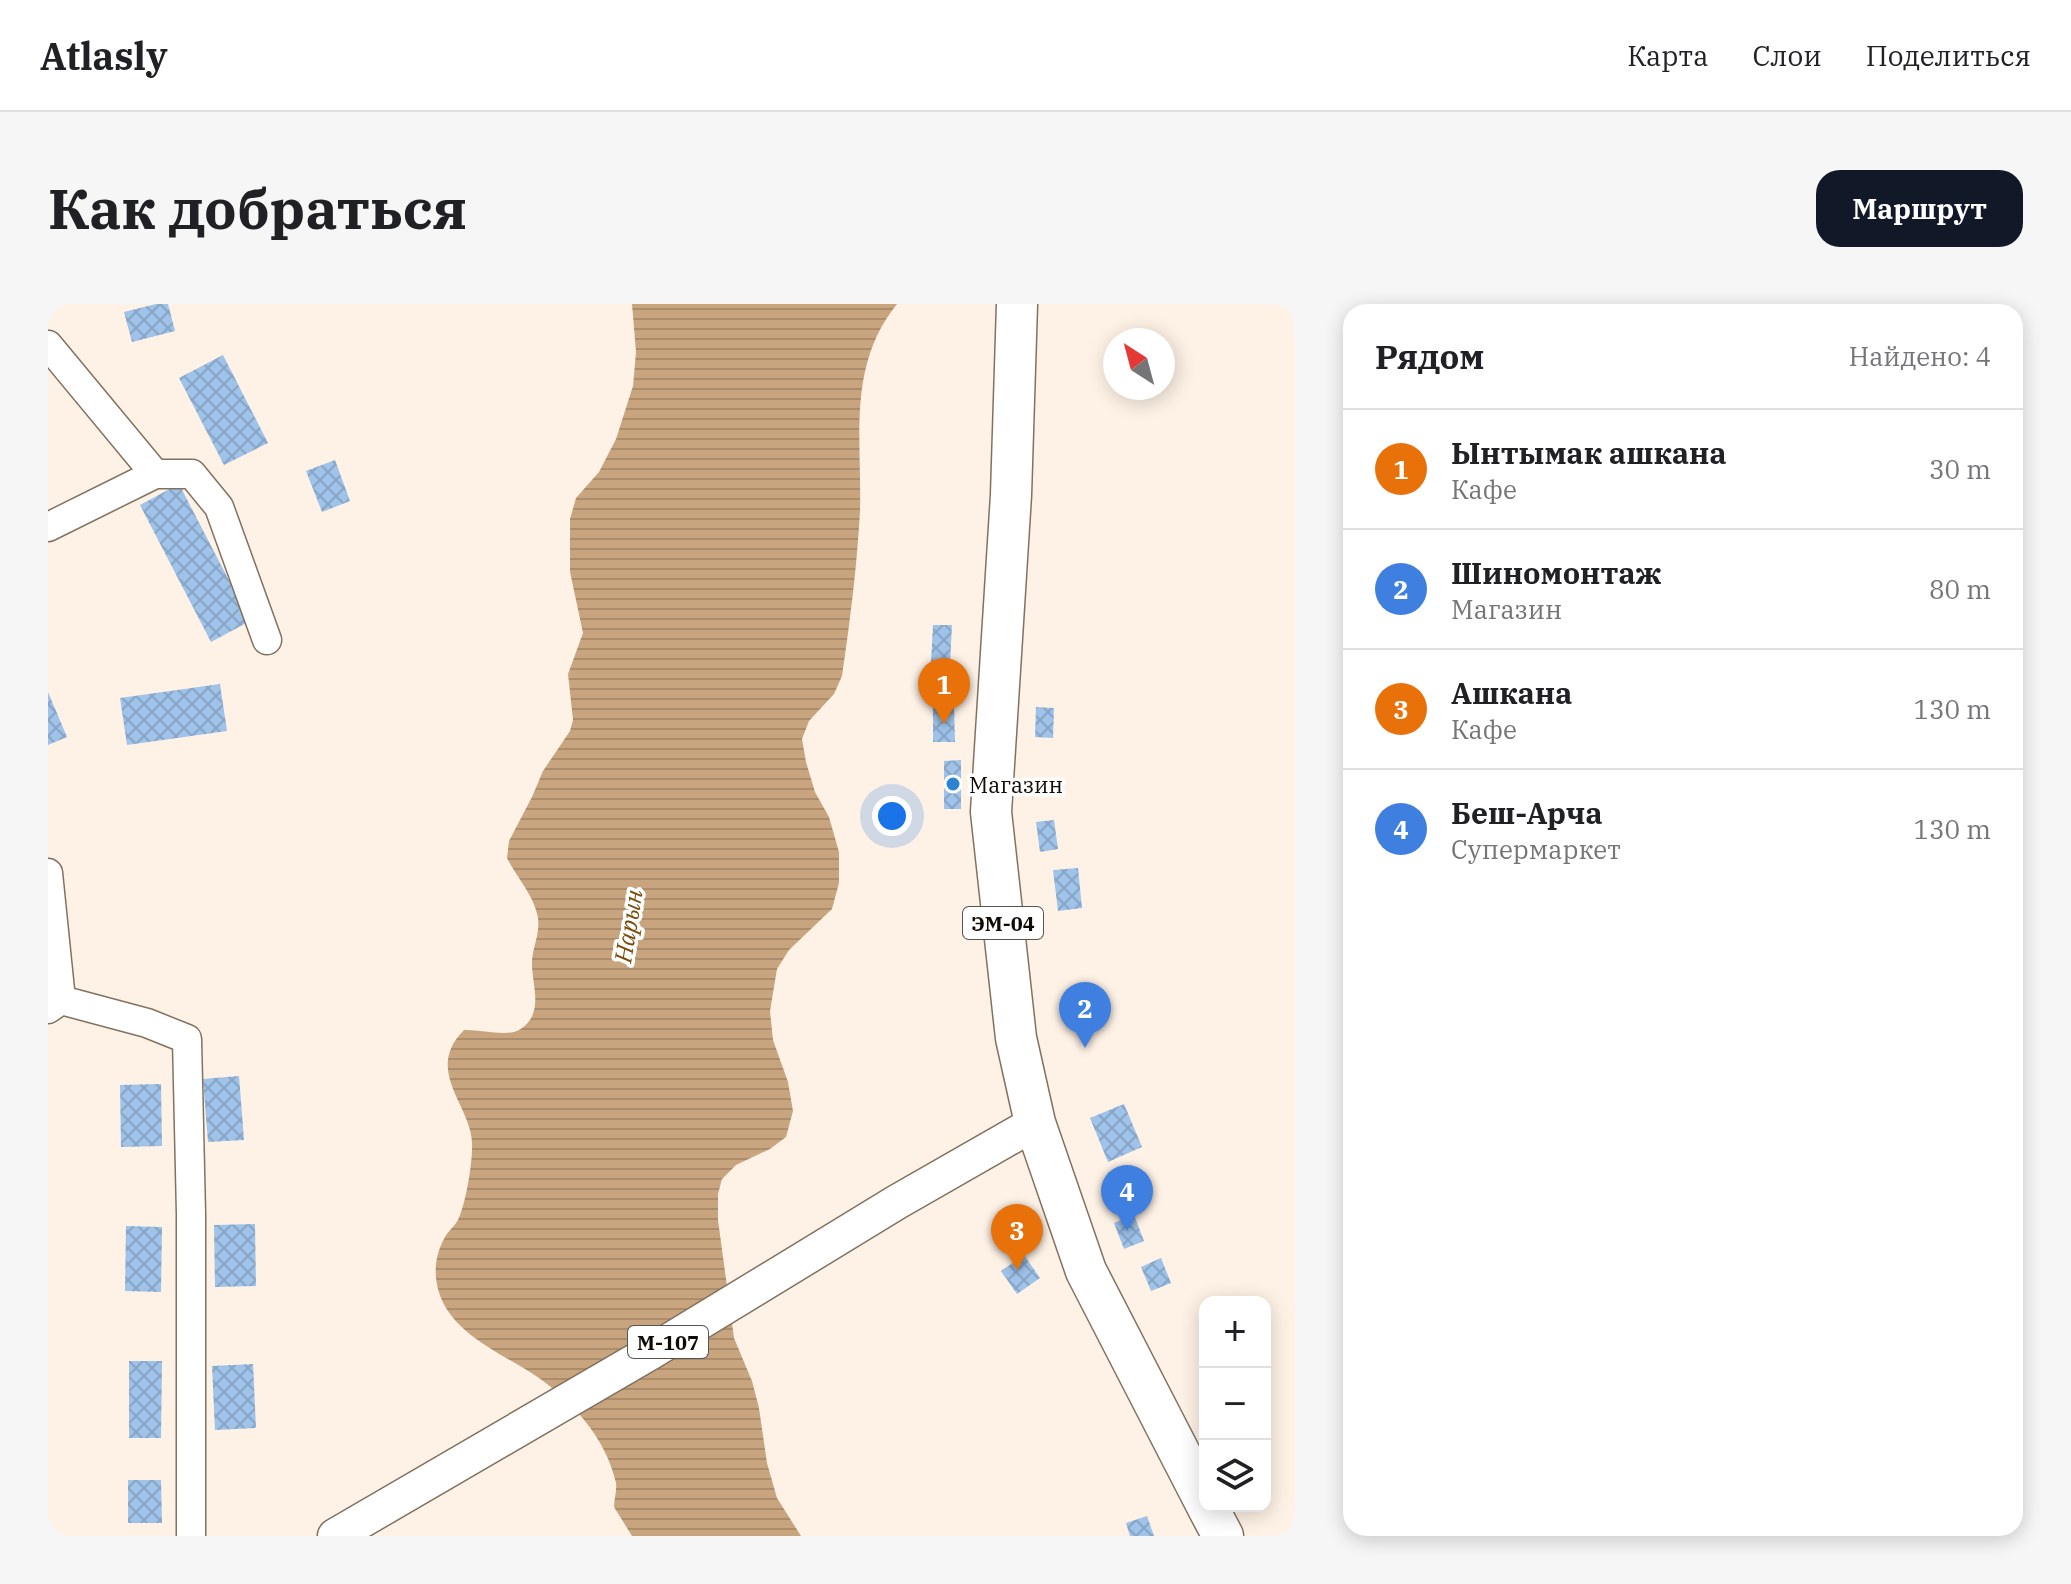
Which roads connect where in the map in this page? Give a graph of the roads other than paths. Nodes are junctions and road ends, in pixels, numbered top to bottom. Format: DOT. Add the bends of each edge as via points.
graph roads {
  1 [pos="1017,304"];
  2 [pos="48,345"];
  3 [pos="155,474"];
  4 [pos="48,527"];
  5 [pos="267,640"];
  6 [pos="48,873"];
  7 [pos="54,1005"];
  8 [pos="1035,1123"];
  9 [pos="1199,1490"];
  10 [pos="1210,1512"];
  11 [pos="191,1536"];
  12 [pos="335,1536"];
  13 [pos="1223,1536"];
  1 -- 8 [label="highway, ЭМ-04" via="991,812 1016,1038"];
  2 -- 3 [label="street"];
  3 -- 4 [label="street"];
  3 -- 5 [label="street" via="192,474 219,507"];
  6 -- 7 [label="street"];
  7 -- 11 [label="street" via="147,1023 187,1039"];
  8 -- 9 [label="highway, ЭМ-04" via="1086,1271"];
  8 -- 12 [label="main road, М-107"];
  10 -- 13 [label="highway, ЭМ-04"];
}
